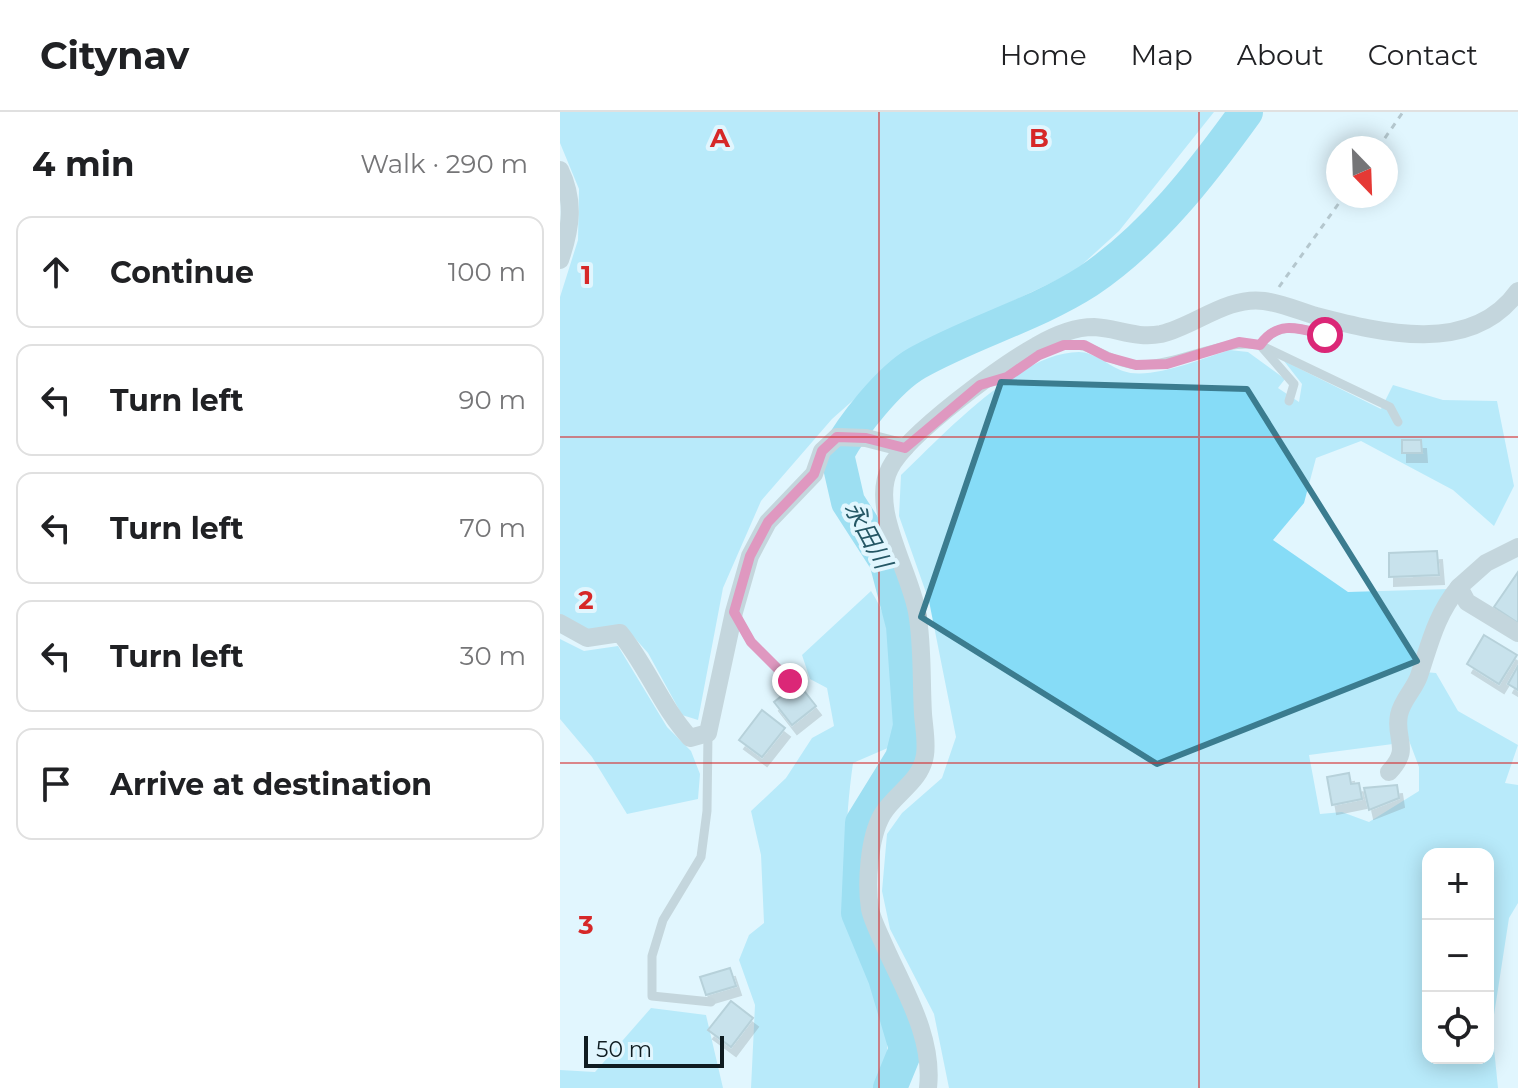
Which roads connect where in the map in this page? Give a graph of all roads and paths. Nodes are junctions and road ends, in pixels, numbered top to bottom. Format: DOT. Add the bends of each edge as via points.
graph roads {
  1 [pos="1403,112"];
  2 [pos="1386,136"];
  3 [pos="560,170"];
  4 [pos="1336,208"];
  5 [pos="560,260"];
  6 [pos="1518,291"];
  7 [pos="1266,301"];
  8 [pos="1329,319"];
  9 [pos="1260,345"];
  10 [pos="980,385"];
  11 [pos="1289,401"];
  12 [pos="1398,422"];
  13 [pos="905,448"];
  14 [pos="1518,547"];
  15 [pos="1459,587"];
  16 [pos="734,612"];
  17 [pos="560,623"];
  18 [pos="1518,633"];
  19 [pos="790,681"];
  20 [pos="708,733"];
  21 [pos="1389,772"];
  22 [pos="711,1002"];
  23 [pos="928,1088"];
  1 -- 2 [label="path"];
  3 -- 5 [label="street" via="570,191 569,233"];
  4 -- 7 [label="path"];
  6 -- 8 [label="street" via="1501,311 1455,330 1400,335"];
  7 -- 8 [label="street"];
  7 -- 10 [label="street" via="1229,306 1160,334 1136,336 1097,327 1052,337"];
  8 -- 9 [label="lane" via="1325,335 1289,326 1270,331"];
  9 -- 10 [label="lane" via="1239,342 1167,364 1136,365 1084,345 1064,345 1007,377"];
  9 -- 11 [label="lane" via="1294,384"];
  9 -- 12 [label="lane" via="1390,407"];
  10 -- 13 [label="street"];
  13 -- 16 [label="street" via="837,437 822,451 814,474 768,522 750,556"];
  13 -- 23 [label="street" via="889,469 885,504 918,615 926,751 917,778 882,815 874,837 870,910 918,1019 930,1070"];
  14 -- 15 [label="street" via="1486,563"];
  15 -- 18 [label="street" via="1467,602"];
  15 -- 21 [label="street" via="1434,624 1418,677 1402,706 1398,718 1403,746"];
  16 -- 19 [label="lane" via="751,642"];
  16 -- 20 [label="street"];
  17 -- 20 [label="street" via="587,638 620,633 638,655 669,715 690,738"];
  20 -- 22 [label="lane" via="701,857 663,920 652,956 652,996"];
}
